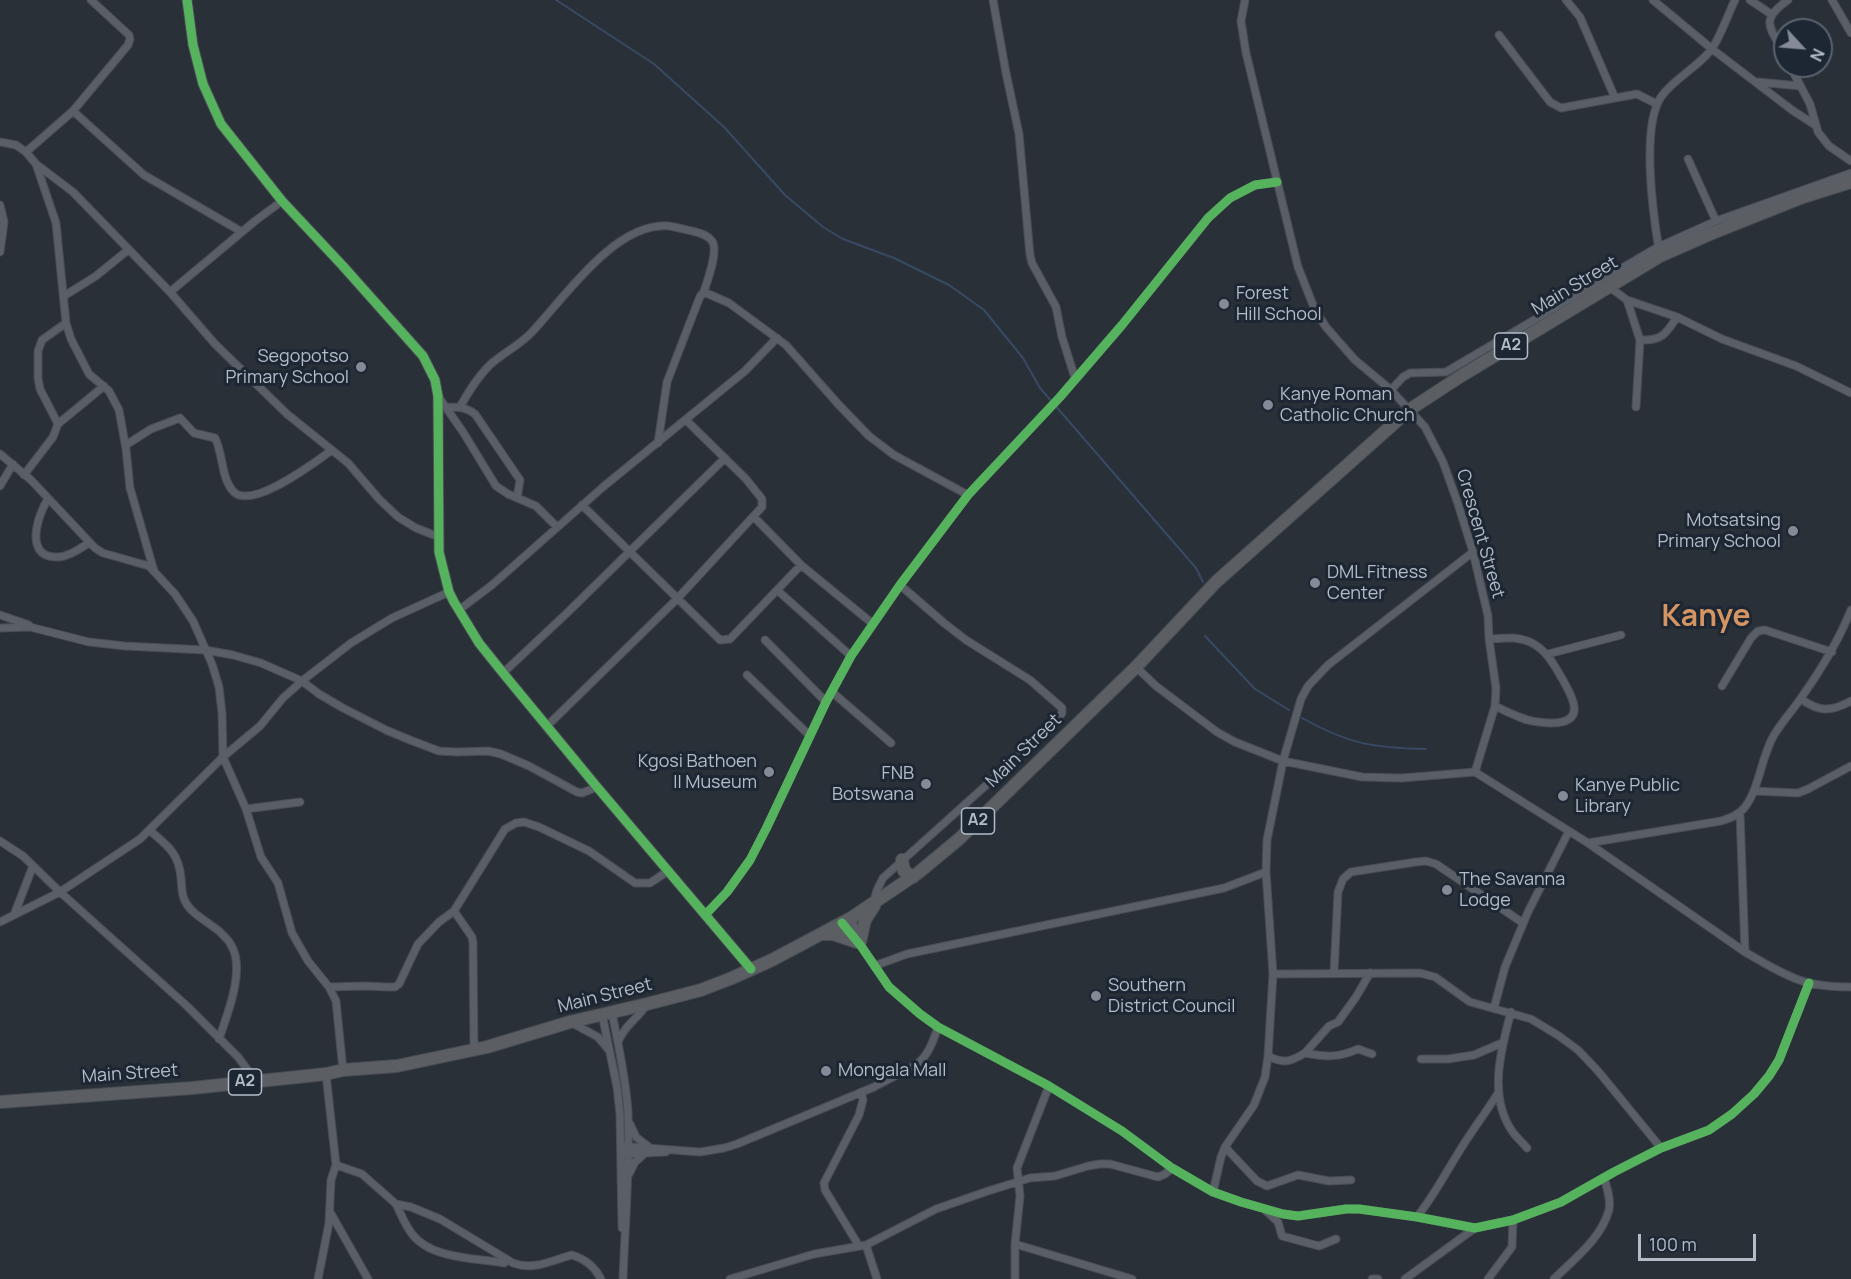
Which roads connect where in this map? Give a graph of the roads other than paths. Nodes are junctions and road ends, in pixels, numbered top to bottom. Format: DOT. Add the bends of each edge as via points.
graph roads {
  1 [pos="91,0"];
  2 [pos="188,0"];
  3 [pos="993,0"];
  4 [pos="1245,0"];
  5 [pos="1566,0"];
  6 [pos="1653,0"];
  7 [pos="1735,0"];
  8 [pos="1750,0"];
  9 [pos="1788,0"];
  10 [pos="1832,0"];
  11 [pos="1771,14"];
  12 [pos="1773,33"];
  13 [pos="1851,33"];
  14 [pos="1499,35"];
  15 [pos="1712,49"];
  16 [pos="1796,78"];
  17 [pos="1757,82"];
  18 [pos="1800,86"];
  19 [pos="1615,98"];
  20 [pos="1657,104"];
  21 [pos="73,111"];
  22 [pos="1815,125"];
  23 [pos="0,142"];
  24 [pos="26,152"];
  25 [pos="1688,159"];
  26 [pos="1851,161"];
  27 [pos="36,164"];
  28 [pos="1851,173"];
  29 [pos="1276,182"];
  30 [pos="1851,182"];
  31 [pos="282,201"];
  32 [pos="0,205"];
  33 [pos="1716,221"];
  34 [pos="242,232"];
  35 [pos="129,250"];
  36 [pos="0,252"];
  37 [pos="1659,252"];
  38 [pos="1608,286"];
  39 [pos="171,292"];
  40 [pos="703,294"];
  41 [pos="64,296"];
  42 [pos="1627,300"];
  43 [pos="1677,317"];
  44 [pos="66,323"];
  45 [pos="777,338"];
  46 [pos="1640,340"];
  47 [pos="1075,378"];
  48 [pos="104,386"];
  49 [pos="1391,390"];
  50 [pos="1851,393"];
  51 [pos="438,396"];
  52 [pos="446,407"];
  53 [pos="460,407"];
  54 [pos="1636,407"];
  55 [pos="1409,410"];
  56 [pos="686,420"];
  57 [pos="58,424"];
  58 [pos="658,443"];
  59 [pos="126,445"];
  60 [pos="332,450"];
  61 [pos="0,454"];
  62 [pos="725,458"];
  63 [pos="13,464"];
  64 [pos="24,475"];
  65 [pos="0,486"];
  66 [pos="968,495"];
  67 [pos="517,498"];
  68 [pos="48,499"];
  69 [pos="582,505"];
  70 [pos="754,517"];
  71 [pos="557,527"];
  72 [pos="439,537"];
  73 [pos="89,543"];
  74 [pos="630,552"];
  75 [pos="1473,552"];
  76 [pos="801,565"];
  77 [pos="154,571"];
  78 [pos="900,585"];
  79 [pos="777,590"];
  80 [pos="449,592"];
  81 [pos="676,599"];
  82 [pos="459,610"];
  83 [pos="1851,610"];
  84 [pos="0,615"];
  85 [pos="873,624"];
  86 [pos="0,628"];
  87 [pos="37,628"];
  88 [pos="1621,635"];
  89 [pos="1489,639"];
  90 [pos="765,640"];
  91 [pos="205,650"];
  92 [pos="1832,652"];
  93 [pos="1548,654"];
  94 [pos="851,656"];
  95 [pos="1136,667"];
  96 [pos="503,673"];
  97 [pos="747,675"];
  98 [pos="302,681"];
  99 [pos="1722,686"];
  100 [pos="832,692"];
  101 [pos="1801,699"];
  102 [pos="1851,701"];
  103 [pos="826,702"];
  104 [pos="1495,706"];
  105 [pos="547,726"];
  106 [pos="810,736"];
  107 [pos="891,743"];
  108 [pos="223,757"];
  109 [pos="1283,761"];
  110 [pos="1851,766"];
  111 [pos="1475,772"];
  112 [pos="597,787"];
  113 [pos="1754,790"];
  114 [pos="300,802"];
  115 [pos="246,809"];
  116 [pos="1740,813"];
  117 [pos="149,830"];
  118 [pos="1569,831"];
  119 [pos="0,841"];
  120 [pos="1588,843"];
  121 [pos="902,860"];
  122 [pos="33,866"];
  123 [pos="668,871"];
  124 [pos="1266,872"];
  125 [pos="913,877"];
  126 [pos="60,892"];
  127 [pos="877,901"];
  128 [pos="454,911"];
  129 [pos="14,915"];
  130 [pos="705,915"];
  131 [pos="846,920"];
  132 [pos="0,922"];
  133 [pos="1523,923"];
  134 [pos="820,935"];
  135 [pos="859,943"];
  136 [pos="1745,952"];
  137 [pos="874,966"];
  138 [pos="751,969"];
  139 [pos="1334,973"];
  140 [pos="1370,973"];
  141 [pos="1273,974"];
  142 [pos="1809,983"];
  143 [pos="329,987"];
  144 [pos="1851,987"];
  145 [pos="647,1004"];
  146 [pos="1494,1008"];
  147 [pos="1511,1012"];
  148 [pos="607,1013"];
  149 [pos="570,1022"];
  150 [pos="938,1027"];
  151 [pos="219,1039"];
  152 [pos="617,1043"];
  153 [pos="1502,1043"];
  154 [pos="474,1050"];
  155 [pos="610,1051"];
  156 [pos="1305,1053"];
  157 [pos="1372,1054"];
  158 [pos="1268,1056"];
  159 [pos="1421,1059"];
  160 [pos="343,1070"];
  161 [pos="326,1074"];
  162 [pos="256,1081"];
  163 [pos="1049,1086"];
  164 [pos="861,1092"];
  165 [pos="1498,1093"];
  166 [pos="0,1102"];
  167 [pos="628,1119"];
  168 [pos="1226,1147"];
  169 [pos="1527,1148"];
  170 [pos="1661,1148"];
  171 [pos="624,1150"];
  172 [pos="647,1150"];
  173 [pos="336,1165"];
  174 [pos="1172,1168"];
  175 [pos="1604,1178"];
  176 [pos="1351,1180"];
  177 [pos="1019,1182"];
  178 [pos="626,1183"];
  179 [pos="1213,1192"];
  180 [pos="396,1204"];
  181 [pos="1264,1209"];
  182 [pos="330,1212"];
  183 [pos="1417,1217"];
  184 [pos="1513,1220"];
  185 [pos="1475,1228"];
  186 [pos="1336,1239"];
  187 [pos="1015,1244"];
  188 [pos="863,1245"];
  189 [pos="507,1260"];
  190 [pos="624,1270"];
  191 [pos="318,1279"];
  192 [pos="368,1279"];
  193 [pos="601,1279"];
  194 [pos="623,1279"];
  195 [pos="729,1279"];
  196 [pos="877,1279"];
  197 [pos="1015,1279"];
  198 [pos="1132,1279"];
  199 [pos="1372,1279"];
  200 [pos="1378,1279"];
  201 [pos="1405,1279"];
  202 [pos="1488,1279"];
  203 [pos="1554,1279"];
  1 -- 21 [label="street" via="130,39 118,59"];
  2 -- 31 [label="street" via="193,45 211,104 221,124"];
  3 -- 47 [label="street" via="1019,134 1030,255 1056,307"];
  4 -- 29 [label="street, Crescent Street" via="1241,21 1246,54"];
  5 -- 19 [label="street" via="1580,17"];
  6 -- 15 [label="street"];
  7 -- 15 [label="street"];
  8 -- 11 [label="street"];
  9 -- 11 [label="street"];
  10 -- 13 [label="street"];
  11 -- 12 [label="street"];
  14 -- 19 [label="street" via="1555,106"];
  15 -- 17 [label="street"];
  15 -- 20 [label="street"];
  16 -- 18 [label="street"];
  17 -- 18 [label="street"];
  17 -- 22 [label="street"];
  18 -- 22 [label="street"];
  19 -- 20 [label="street" via="1636,94"];
  20 -- 37 [label="street" via="1651,127 1650,161"];
  21 -- 24 [label="street"];
  21 -- 34 [label="street" via="144,175"];
  22 -- 26 [label="street" via="1829,146"];
  23 -- 24 [label="street"];
  24 -- 27 [label="street"];
  25 -- 33 [label="street"];
  27 -- 35 [label="street" via="73,192"];
  27 -- 41 [label="street" via="56,223"];
  28 -- 33 [label="street"];
  29 -- 47 [label="street" via="1255,185 1230,198 1208,218"];
  29 -- 49 [label="street, Crescent Street" via="1298,267 1315,310 1355,360"];
  30 -- 37 [label="highway, Main Street / A2"];
  31 -- 34 [label="street"];
  31 -- 51 [label="street" via="423,356"];
  32 -- 36 [label="street" via="4,222"];
  33 -- 37 [label="street"];
  34 -- 39 [label="street"];
  35 -- 39 [label="street"];
  35 -- 41 [label="street"];
  37 -- 38 [label="highway, Main Street / A2"];
  37 -- 49 [label="street" via="1446,372 1410,373"];
  38 -- 42 [label="street"];
  38 -- 55 [label="highway, Main Street / A2"];
  39 -- 60 [label="street" via="215,344 273,401"];
  40 -- 45 [label="street" via="729,303"];
  40 -- 53 [label="street" via="715,252 713,241 703,233 668,226 647,229 621,240 598,258 530,334 492,363 473,383"];
  40 -- 58 [label="street" via="667,382"];
  41 -- 44 [label="street"];
  42 -- 43 [label="street"];
  42 -- 46 [label="street"];
  43 -- 46 [label="street" via="1666,334 1654,341"];
  43 -- 50 [label="street" via="1722,339 1797,366"];
  44 -- 48 [label="street" via="89,374"];
  44 -- 57 [label="street" via="42,340 37,360 40,389"];
  45 -- 56 [label="street" via="745,371"];
  45 -- 66 [label="street" via="869,436 894,455"];
  46 -- 54 [label="street"];
  47 -- 66 [label="street"];
  48 -- 57 [label="street"];
  48 -- 59 [label="street" via="113,396"];
  49 -- 55 [label="street, Crescent Street"];
  51 -- 52 [label="street"];
  51 -- 72 [label="street"];
  52 -- 53 [label="street"];
  52 -- 67 [label="street" via="496,486"];
  53 -- 67 [label="street" via="475,414 520,480"];
  55 -- 75 [label="street, Crescent Street" via="1425,427 1443,462"];
  55 -- 95 [label="highway, Main Street / A2" via="1216,582"];
  56 -- 58 [label="street"];
  56 -- 62 [label="street"];
  57 -- 64 [label="street" via="53,437"];
  58 -- 69 [label="street"];
  59 -- 60 [label="street" via="151,429 180,418 194,434 215,438 228,483 242,497 281,484"];
  59 -- 77 [label="street" via="130,488"];
  60 -- 72 [label="street" via="398,517"];
  61 -- 63 [label="street"];
  62 -- 70 [label="street" via="762,499 762,507"];
  62 -- 74 [label="street"];
  63 -- 64 [label="street"];
  63 -- 65 [label="street"];
  64 -- 68 [label="street"];
  66 -- 78 [label="street"];
  67 -- 71 [label="street" via="536,506"];
  68 -- 73 [label="street"];
  68 -- 73 [label="street" via="37,526 36,543 40,550 54,557 65,556"];
  69 -- 71 [label="street"];
  69 -- 74 [label="street"];
  70 -- 76 [label="street"];
  70 -- 81 [label="street"];
  71 -- 82 [label="street"];
  72 -- 80 [label="street"];
  73 -- 77 [label="street" via="99,551 141,563"];
  74 -- 81 [label="street"];
  74 -- 96 [label="street"];
  75 -- 89 [label="street, Crescent Street" via="1488,616"];
  75 -- 109 [label="street" via="1328,665 1308,686"];
  76 -- 79 [label="street"];
  76 -- 85 [label="street"];
  77 -- 91 [label="street" via="188,612"];
  78 -- 85 [label="street"];
  78 -- 121 [label="street" via="944,623 1030,680 1062,708 1052,726"];
  79 -- 81 [label="street" via="728,640 717,638"];
  79 -- 94 [label="street"];
  80 -- 82 [label="street"];
  80 -- 98 [label="street" via="377,626"];
  81 -- 105 [label="street"];
  82 -- 96 [label="street"];
  83 -- 92 [label="street"];
  84 -- 87 [label="street"];
  85 -- 94 [label="street"];
  86 -- 87 [label="street"];
  87 -- 91 [label="street" via="89,642"];
  88 -- 93 [label="street"];
  89 -- 93 [label="street" via="1517,638"];
  89 -- 104 [label="street, Crescent Street"];
  90 -- 103 [label="street"];
  91 -- 98 [label="street" via="247,659"];
  91 -- 108 [label="street" via="219,687"];
  92 -- 99 [label="street" via="1766,630 1758,631"];
  92 -- 101 [label="street"];
  93 -- 104 [label="street" via="1575,706 1568,720 1537,722"];
  94 -- 100 [label="street"];
  95 -- 109 [label="street" via="1217,732"];
  95 -- 125 [label="highway, Main Street / A2" via="959,838"];
  96 -- 105 [label="street"];
  97 -- 106 [label="street"];
  98 -- 108 [label="street" via="260,726"];
  98 -- 112 [label="street" via="386,730 439,751 488,751 529,766 577,792"];
  100 -- 103 [label="street"];
  100 -- 107 [label="street"];
  101 -- 102 [label="street" via="1812,707 1828,710"];
  101 -- 113 [label="street" via="1772,738"];
  103 -- 106 [label="street"];
  104 -- 111 [label="street, Crescent Street"];
  105 -- 112 [label="street"];
  106 -- 130 [label="street" via="750,860"];
  108 -- 115 [label="street"];
  108 -- 117 [label="street"];
  109 -- 111 [label="street" via="1362,777"];
  109 -- 124 [label="street" via="1267,840"];
  110 -- 113 [label="street" via="1798,793"];
  111 -- 118 [label="street"];
  112 -- 123 [label="street"];
  113 -- 116 [label="street"];
  114 -- 115 [label="street"];
  115 -- 143 [label="street" via="261,857 278,883 292,933"];
  116 -- 120 [label="street" via="1721,821"];
  116 -- 136 [label="street"];
  117 -- 126 [label="street"];
  117 -- 151 [label="street" via="178,858 184,900 220,932 234,951 235,981"];
  118 -- 120 [label="street"];
  118 -- 133 [label="street"];
  119 -- 122 [label="street"];
  120 -- 136 [label="street"];
  121 -- 125 [label="highway" via="904,871"];
  121 -- 127 [label="street" via="883,878"];
  122 -- 126 [label="street"];
  122 -- 129 [label="street"];
  123 -- 128 [label="street" via="650,883 636,883 589,851 539,827 516,822 505,829"];
  123 -- 130 [label="street"];
  124 -- 137 [label="street" via="1224,888 907,954"];
  124 -- 141 [label="street"];
  125 -- 127 [label="highway, Main Street / A2"];
  126 -- 129 [label="street"];
  126 -- 151 [label="street"];
  127 -- 131 [label="highway, Main Street / A2"];
  127 -- 135 [label="highway" via="865,920"];
  128 -- 143 [label="street" via="418,944 395,987"];
  128 -- 154 [label="street" via="473,943"];
  129 -- 132 [label="street"];
  130 -- 138 [label="street"];
  131 -- 134 [label="highway, Main Street / A2"];
  131 -- 135 [label="street" via="856,929"];
  133 -- 139 [label="street" via="1426,861 1351,872 1338,892"];
  133 -- 146 [label="street"];
  134 -- 135 [label="highway" via="832,933"];
  134 -- 138 [label="highway, Main Street / A2"];
  135 -- 137 [label="street"];
  136 -- 142 [label="street"];
  137 -- 150 [label="street" via="897,995"];
  138 -- 145 [label="highway, Main Street / A2" via="701,990"];
  139 -- 140 [label="street"];
  139 -- 141 [label="street"];
  140 -- 146 [label="street" via="1435,976 1470,1002"];
  140 -- 156 [label="street" via="1338,1022 1329,1026"];
  141 -- 158 [label="street"];
  142 -- 144 [label="street"];
  142 -- 170 [label="street" via="1779,1060 1754,1094 1709,1130"];
  143 -- 160 [label="street" via="336,1001"];
  145 -- 148 [label="highway, Main Street / A2"];
  145 -- 152 [label="street"];
  146 -- 147 [label="street"];
  147 -- 153 [label="street"];
  147 -- 170 [label="street" via="1531,1019 1578,1050"];
  148 -- 149 [label="highway, Main Street / A2"];
  148 -- 152 [label="street"];
  148 -- 155 [label="street"];
  149 -- 154 [label="highway, Main Street / A2"];
  149 -- 155 [label="street" via="598,1037"];
  150 -- 163 [label="street"];
  150 -- 164 [label="street" via="922,1060"];
  151 -- 162 [label="street"];
  152 -- 167 [label="street"];
  153 -- 159 [label="street" via="1474,1055"];
  153 -- 165 [label="street"];
  154 -- 160 [label="highway, Main Street / A2" via="397,1066"];
  155 -- 171 [label="street"];
  156 -- 157 [label="street" via="1344,1056 1358,1049"];
  156 -- 158 [label="street" via="1280,1062"];
  158 -- 168 [label="street" via="1257,1099"];
  160 -- 161 [label="highway, Main Street / A2"];
  161 -- 162 [label="highway, Main Street / A2"];
  161 -- 173 [label="street"];
  162 -- 166 [label="highway, Main Street / A2"];
  163 -- 174 [label="street" via="1122,1131"];
  163 -- 177 [label="street" via="1017,1168"];
  164 -- 172 [label="street" via="724,1148 700,1152"];
  164 -- 188 [label="street" via="859,1115 824,1183"];
  165 -- 169 [label="street" via="1503,1115"];
  165 -- 183 [label="street"];
  167 -- 171 [label="street"];
  167 -- 172 [label="street"];
  168 -- 176 [label="street" via="1257,1181 1267,1186 1298,1175 1329,1181"];
  168 -- 179 [label="street"];
  170 -- 175 [label="street"];
  171 -- 172 [label="street"];
  171 -- 178 [label="street"];
  171 -- 190 [label="street" via="620,1201"];
  172 -- 178 [label="street" via="632,1165"];
  173 -- 180 [label="street" via="362,1174"];
  173 -- 182 [label="street" via="331,1179"];
  174 -- 177 [label="street" via="1158,1177 1100,1164"];
  174 -- 179 [label="street"];
  175 -- 184 [label="street" via="1561,1202"];
  175 -- 203 [label="street" via="1609,1209 1600,1229"];
  177 -- 187 [label="street"];
  177 -- 188 [label="street" via="936,1209"];
  178 -- 190 [label="street"];
  179 -- 181 [label="street"];
  180 -- 189 [label="street" via="441,1219"];
  180 -- 189 [label="street" via="411,1233 425,1247 454,1256 504,1263"];
  181 -- 183 [label="street" via="1298,1216 1346,1209"];
  181 -- 186 [label="street" via="1278,1222 1282,1236 1319,1246"];
  182 -- 191 [label="street"];
  182 -- 192 [label="street"];
  183 -- 185 [label="street"];
  184 -- 185 [label="street"];
  184 -- 202 [label="street" via="1512,1247"];
  185 -- 201 [label="street"];
  187 -- 197 [label="street"];
  187 -- 198 [label="street"];
  188 -- 195 [label="street" via="814,1254"];
  188 -- 196 [label="street"];
  189 -- 193 [label="street" via="539,1266 572,1255 589,1264"];
  190 -- 194 [label="street"];
  199 -- 200 [label="street"];
}
